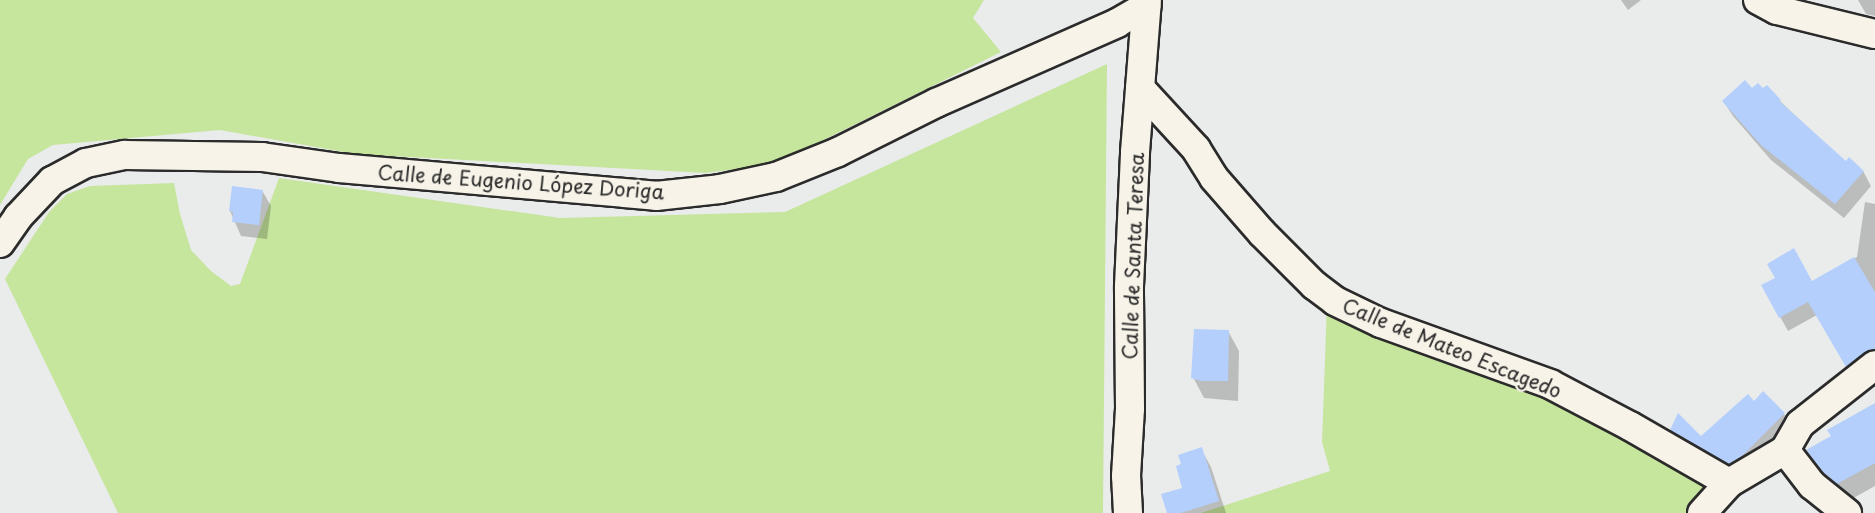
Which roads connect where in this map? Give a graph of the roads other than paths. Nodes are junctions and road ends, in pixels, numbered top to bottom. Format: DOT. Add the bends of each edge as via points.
graph roads {
  1 [pos="1758,0"];
  2 [pos="1147,3"];
  3 [pos="1875,34"];
  4 [pos="1140,88"];
  5 [pos="0,243"];
  6 [pos="1875,365"];
  7 [pos="1785,450"];
  8 [pos="1729,483"];
  9 [pos="1128,513"];
  10 [pos="1702,513"];
  11 [pos="1847,513"];
  1 -- 3 [label="street" via="1777,10"];
  2 -- 4 [label="street, Calle de Santa Teresa"];
  2 -- 5 [label="street, Calle de Eugenio López Doriga" via="1117,23 936,103 838,152 776,177 732,187 656,196 339,168 262,157 125,155 86,163 52,181"];
  4 -- 8 [label="street, Calle de Mateo Escagedo" via="1196,148 1214,178 1262,233 1335,301 1382,323 1550,384"];
  4 -- 9 [label="street, Calle de Santa Teresa" via="1129,286"];
  6 -- 7 [label="street" via="1800,424"];
  7 -- 8 [label="street"];
  7 -- 11 [label="street" via="1812,485"];
  8 -- 10 [label="street"];
}
